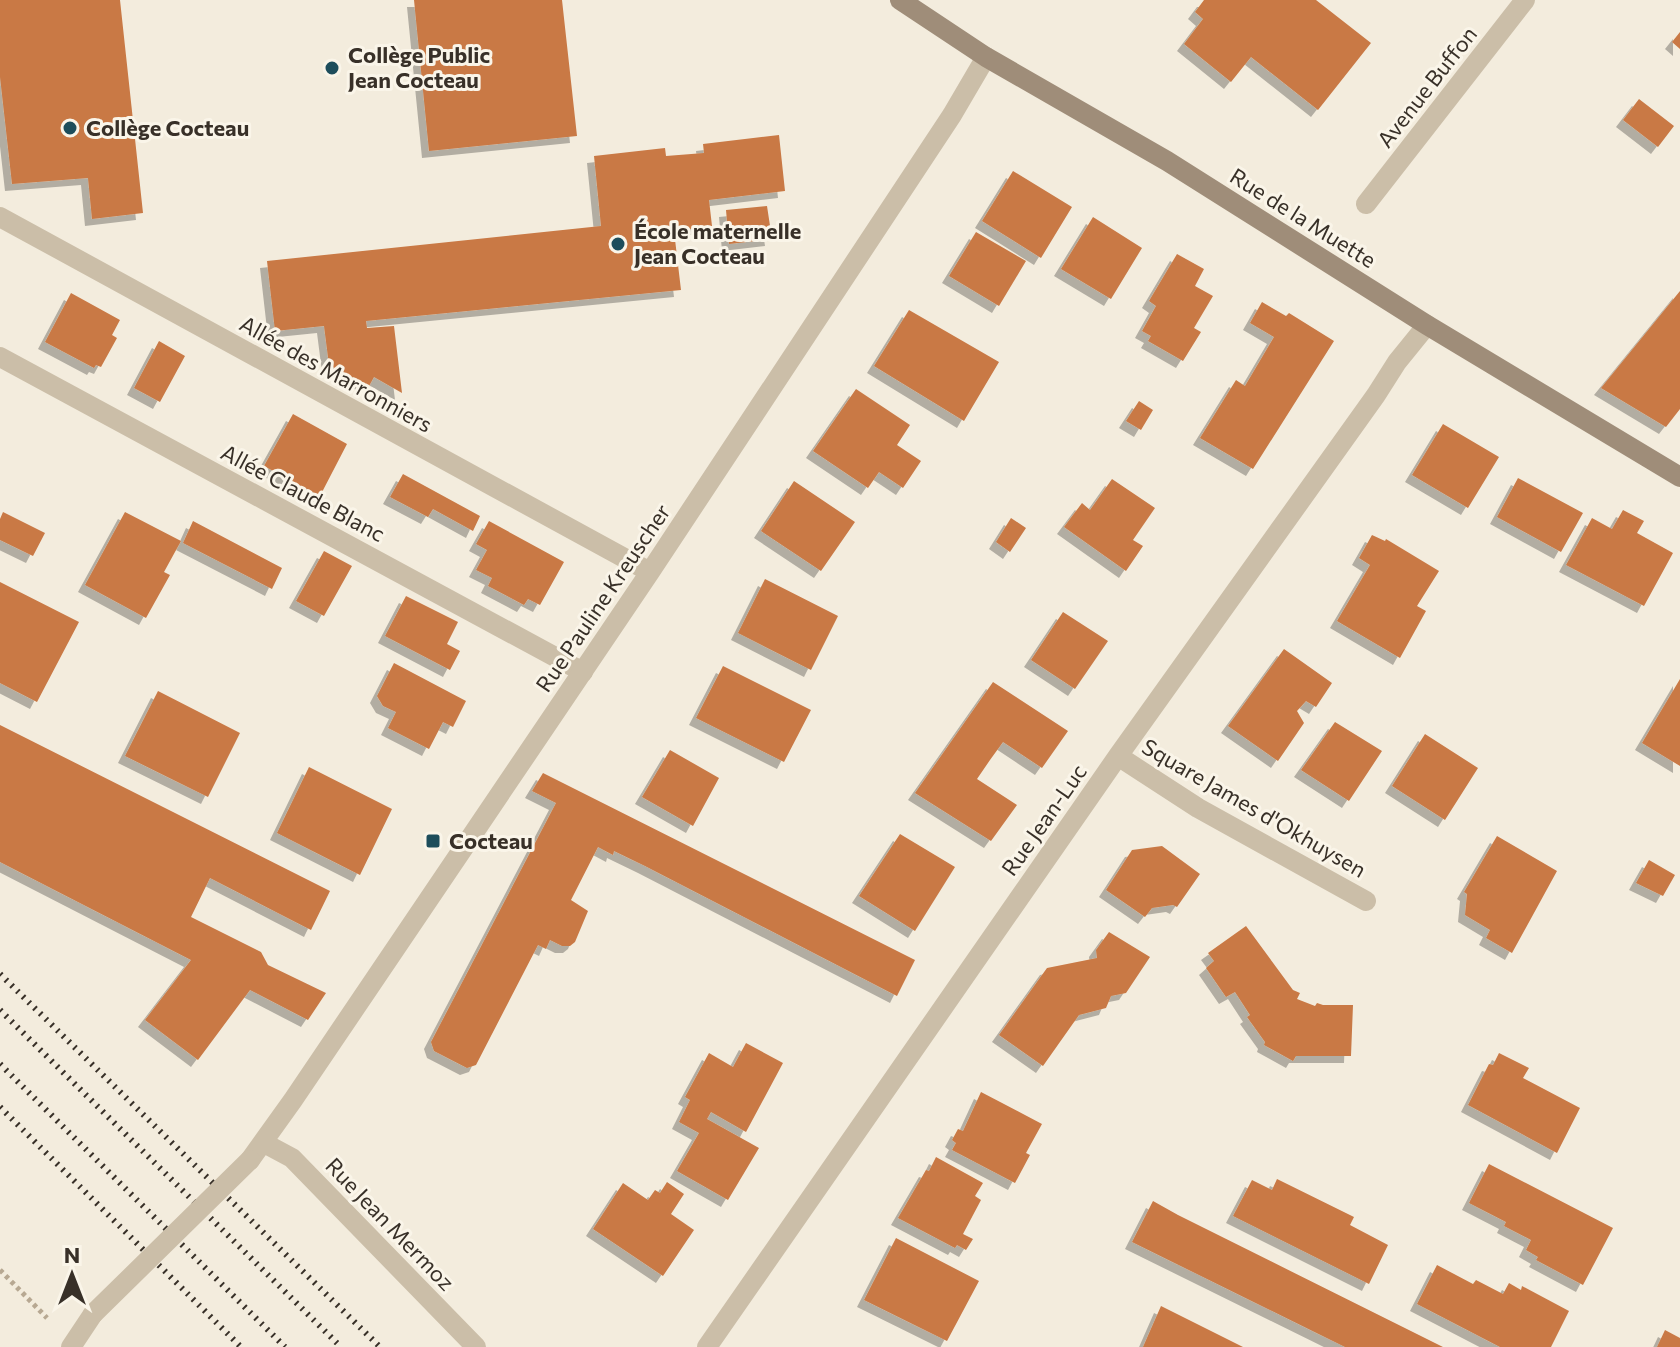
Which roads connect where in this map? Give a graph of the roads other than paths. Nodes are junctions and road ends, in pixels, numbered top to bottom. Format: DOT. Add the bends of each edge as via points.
graph roads {
  1 [pos="900,0"];
  2 [pos="1525,0"];
  3 [pos="986,57"];
  4 [pos="1366,204"];
  5 [pos="0,217"];
  6 [pos="1427,325"];
  7 [pos="0,357"];
  8 [pos="1680,477"];
  9 [pos="650,572"];
  10 [pos="583,672"];
  11 [pos="1118,756"];
  12 [pos="1366,901"];
  13 [pos="264,1143"];
  14 [pos="72,1346"];
  15 [pos="476,1347"];
  16 [pos="707,1347"];
  1 -- 3 [label="street, Rue de la Muette"];
  2 -- 4 [label="street, Avenue Buffon"];
  3 -- 6 [label="street, Rue de la Muette" via="1167,161"];
  3 -- 9 [label="street, Rue Pauline Kreuscher"];
  5 -- 9 [label="street, Allée des Marronniers"];
  6 -- 8 [label="street, Rue de la Muette"];
  6 -- 11 [label="street, Rue Jean-Luc"];
  7 -- 10 [label="street, Allée Claude Blanc"];
  9 -- 10 [label="street, Rue Pauline Kreuscher"];
  10 -- 13 [label="street, Rue Pauline Kreuscher"];
  11 -- 12 [label="street, Square James d'Okhuysen" via="1198,808"];
  11 -- 16 [label="street, Rue Jean-Luc"];
  13 -- 14 [label="street, Rue Pauline Kreuscher, bridge" via="93,1314"];
  13 -- 15 [label="street, Rue Jean Mermoz" via="292,1158"];
}
